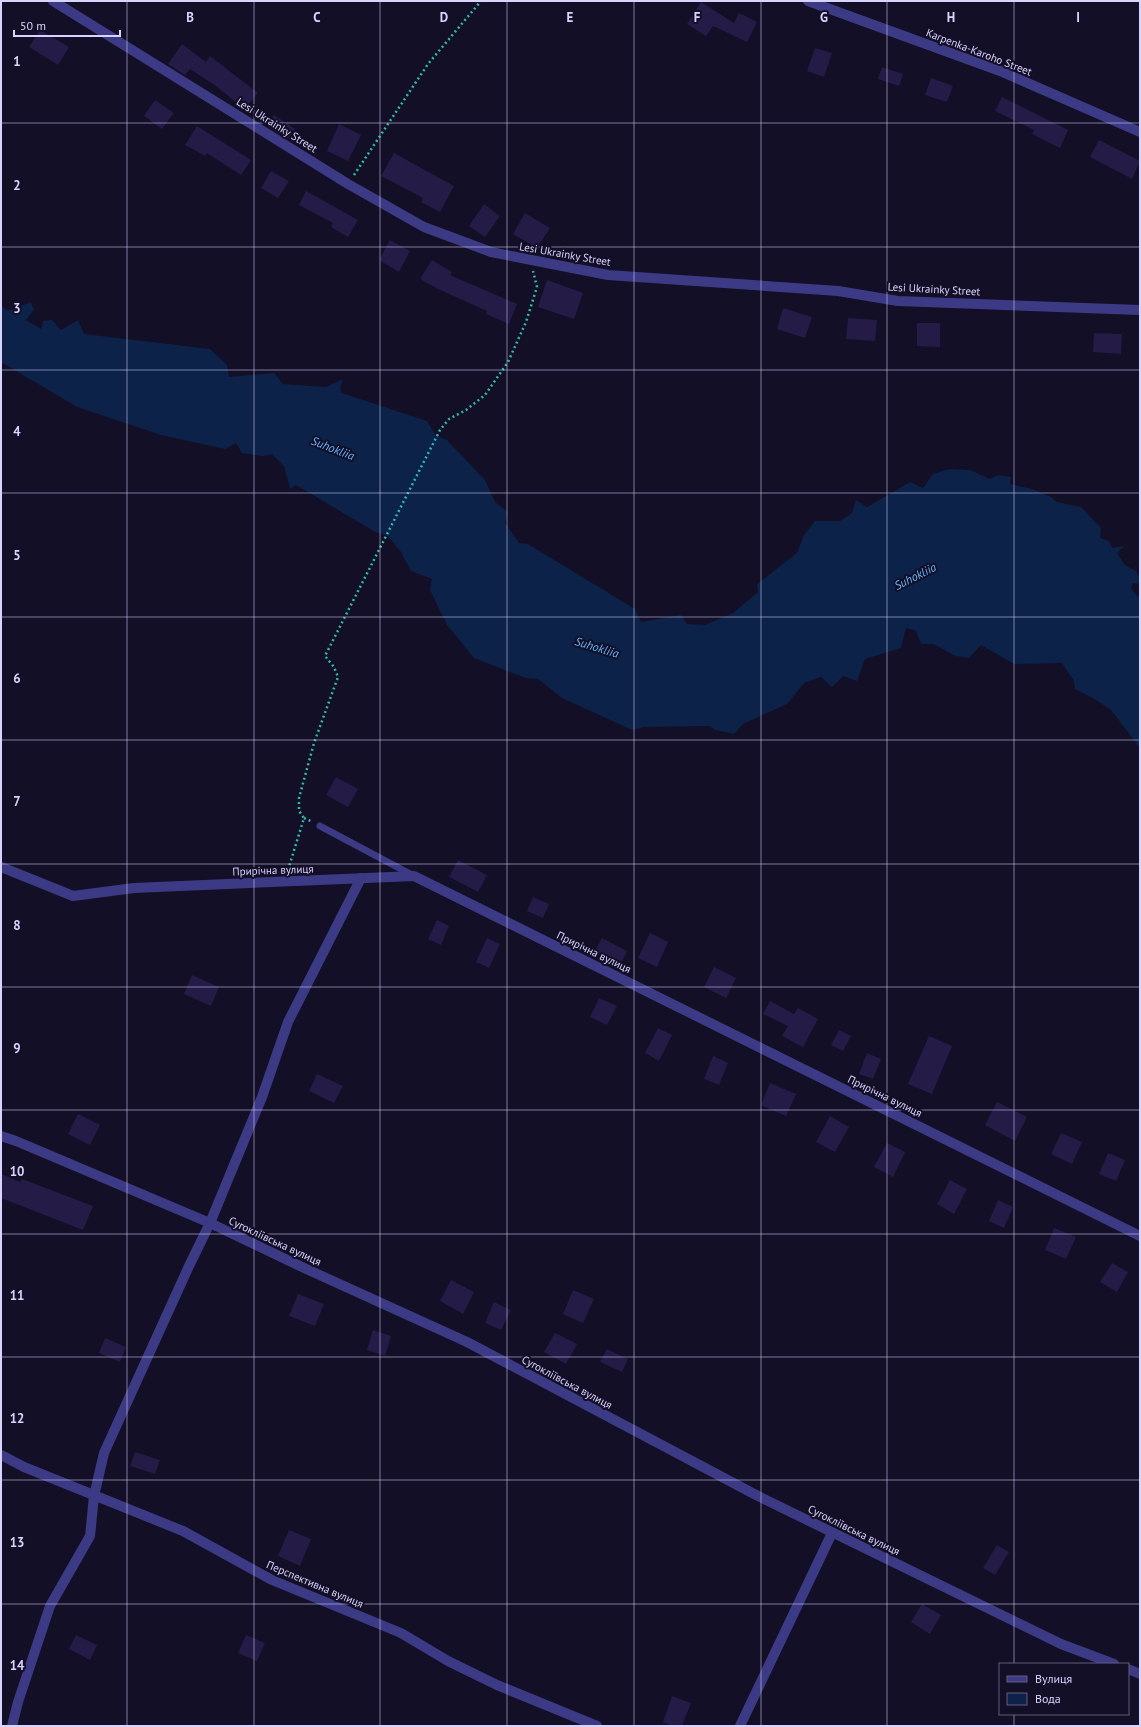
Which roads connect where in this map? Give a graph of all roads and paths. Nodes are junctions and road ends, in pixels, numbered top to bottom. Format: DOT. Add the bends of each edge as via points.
graph roads {
  1 [pos="54,1"];
  2 [pos="481,1"];
  3 [pos="808,1"];
  4 [pos="1140,132"];
  5 [pos="348,184"];
  6 [pos="530,259"];
  7 [pos="1140,310"];
  8 [pos="320,826"];
  9 [pos="1,868"];
  10 [pos="414,876"];
  11 [pos="361,878"];
  12 [pos="284,882"];
  13 [pos="1,1136"];
  14 [pos="210,1223"];
  15 [pos="1140,1236"];
  16 [pos="1,1455"];
  17 [pos="94,1496"];
  18 [pos="832,1532"];
  19 [pos="1111,1663"];
  20 [pos="1129,1669"];
  21 [pos="1140,1674"];
  22 [pos="12,1726"];
  23 [pos="597,1726"];
  24 [pos="740,1726"];
  1 -- 5 [label="street, Lesi Ukrainky Street"];
  2 -- 5 [label="path" via="428,64"];
  3 -- 4 [label="street, Karpenka-Karoho Street" via="1000,71"];
  5 -- 6 [label="street, Lesi Ukrainky Street" via="424,227 491,252"];
  6 -- 7 [label="street, Lesi Ukrainky Street" via="608,275 838,291 898,301"];
  6 -- 12 [label="path" via="537,287 526,322 508,362 486,395 449,419 440,430 325,656 338,677 314,743 299,798 299,811 304,818"];
  8 -- 10 [label="lane"];
  9 -- 12 [label="street, Прирічна вулиця" via="72,896 134,888"];
  10 -- 11 [label="street, Прирічна вулиця"];
  10 -- 15 [label="street, Прирічна вулиця"];
  11 -- 12 [label="street, Прирічна вулиця"];
  11 -- 14 [label="street" via="288,1022 262,1097"];
  13 -- 14 [label="street, Сугокліївська вулиця"];
  14 -- 17 [label="street" via="104,1453"];
  14 -- 18 [label="street, Сугокліївська вулиця" via="467,1342 752,1493"];
  16 -- 17 [label="street, Перспективна вулиця"];
  17 -- 22 [label="street" via="90,1536 50,1606"];
  17 -- 23 [label="street, Перспективна вулиця" via="183,1531 272,1580 401,1633 448,1661 498,1685"];
  18 -- 19 [label="street, Сугокліївська вулиця" via="1062,1644"];
  18 -- 24 [label="street"];
  20 -- 21 [label="street"];
}
